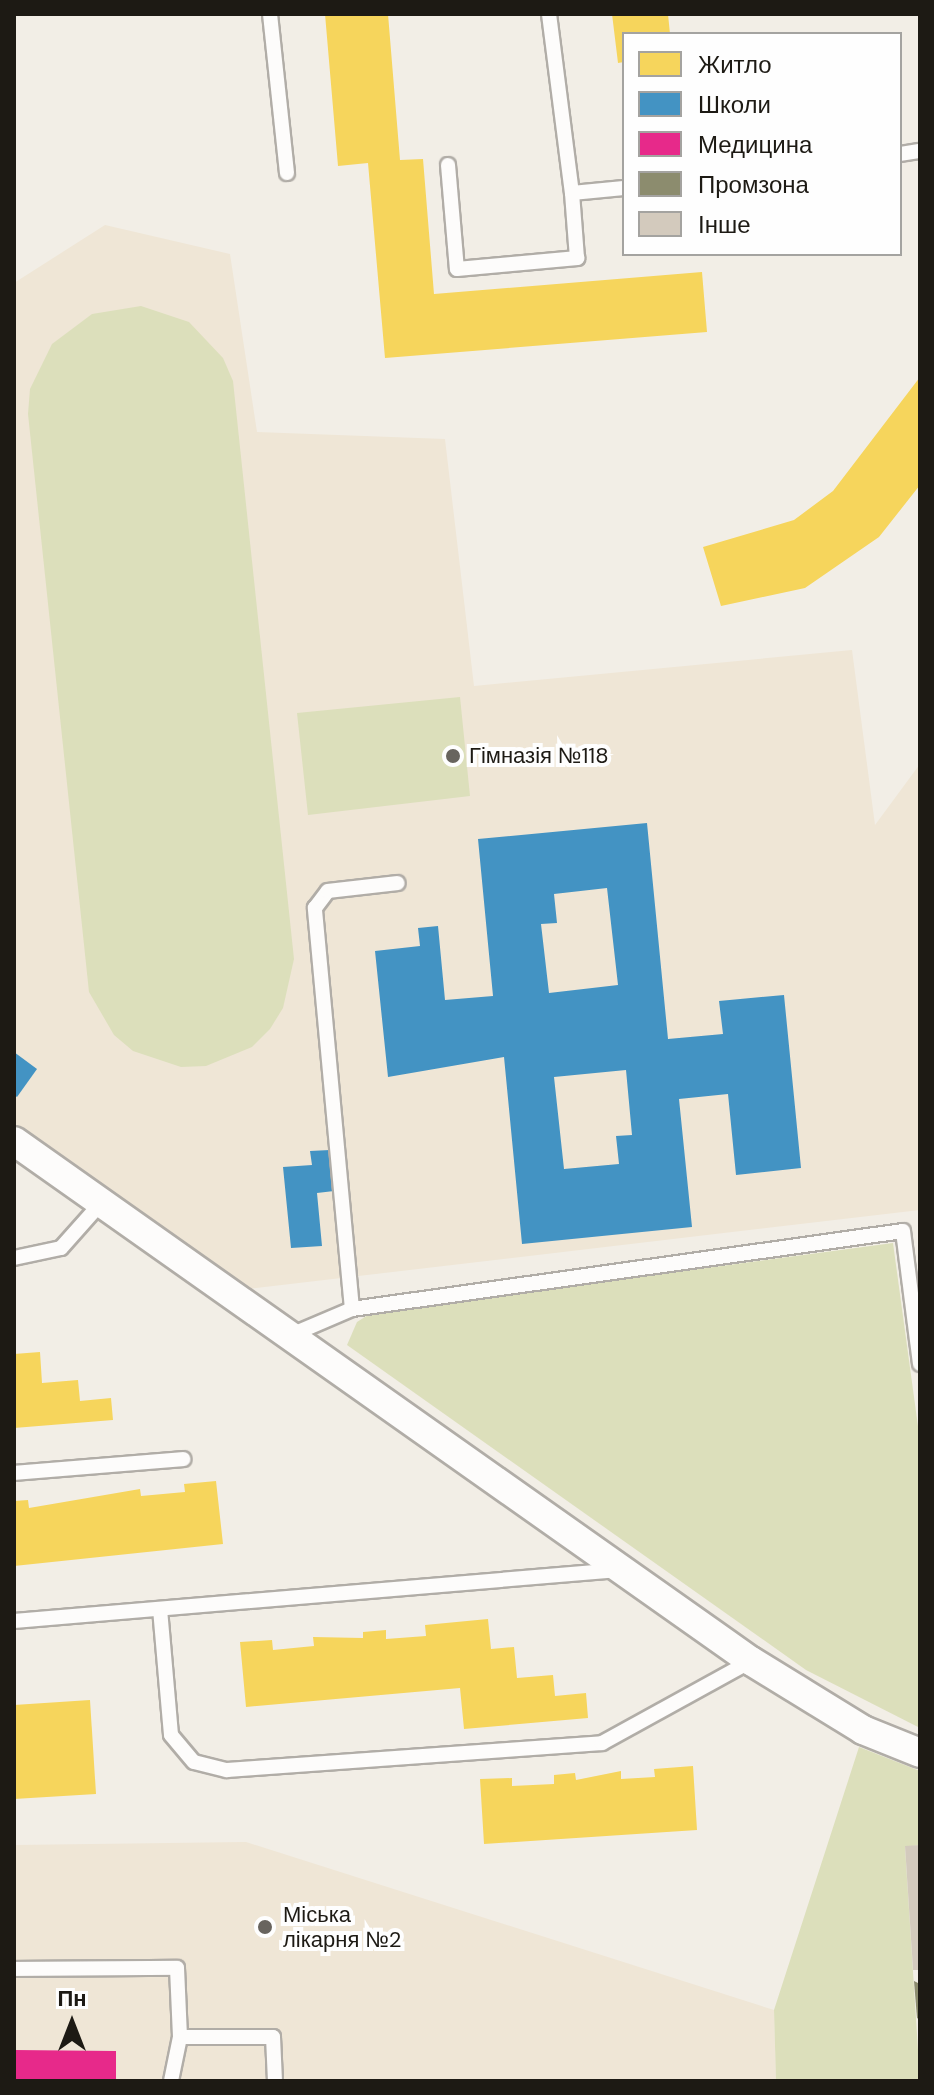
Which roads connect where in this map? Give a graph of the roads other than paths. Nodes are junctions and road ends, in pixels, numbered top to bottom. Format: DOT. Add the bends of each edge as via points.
graph roads {
  1 [pos="270,14"];
  2 [pos="549,14"];
  3 [pos="448,165"];
  4 [pos="287,173"];
  5 [pos="622,188"];
  6 [pos="572,193"];
  7 [pos="398,883"];
  8 [pos="14,1141"];
  9 [pos="102,1202"];
  10 [pos="14,1258"];
  11 [pos="914,1271"];
  12 [pos="352,1309"];
  13 [pos="291,1335"];
  14 [pos="920,1364"];
  15 [pos="183,1459"];
  16 [pos="14,1473"];
  17 [pos="622,1570"];
  18 [pos="160,1609"];
  19 [pos="14,1621"];
  20 [pos="751,1661"];
  21 [pos="920,1753"];
  22 [pos="14,1969"];
  23 [pos="180,2037"];
  24 [pos="171,2081"];
  25 [pos="275,2081"];
  1 -- 4 [label="lane"];
  2 -- 6 [label="lane"];
  3 -- 6 [label="lane" via="457,269 577,258"];
  5 -- 6 [label="lane"];
  7 -- 12 [label="lane" via="328,891 315,908"];
  8 -- 9 [label="street"];
  9 -- 10 [label="lane" via="61,1248"];
  9 -- 13 [label="street"];
  11 -- 12 [label="lane" via="903,1231"];
  11 -- 14 [label="lane"];
  12 -- 13 [label="lane"];
  13 -- 17 [label="street"];
  15 -- 16 [label="lane"];
  17 -- 18 [label="lane"];
  17 -- 20 [label="street"];
  18 -- 19 [label="lane"];
  18 -- 20 [label="lane" via="171,1735 194,1762 227,1770 602,1743"];
  20 -- 21 [label="street" via="863,1730"];
  22 -- 23 [label="lane" via="177,1968"];
  23 -- 24 [label="lane"];
  23 -- 25 [label="lane" via="273,2037"];
}
